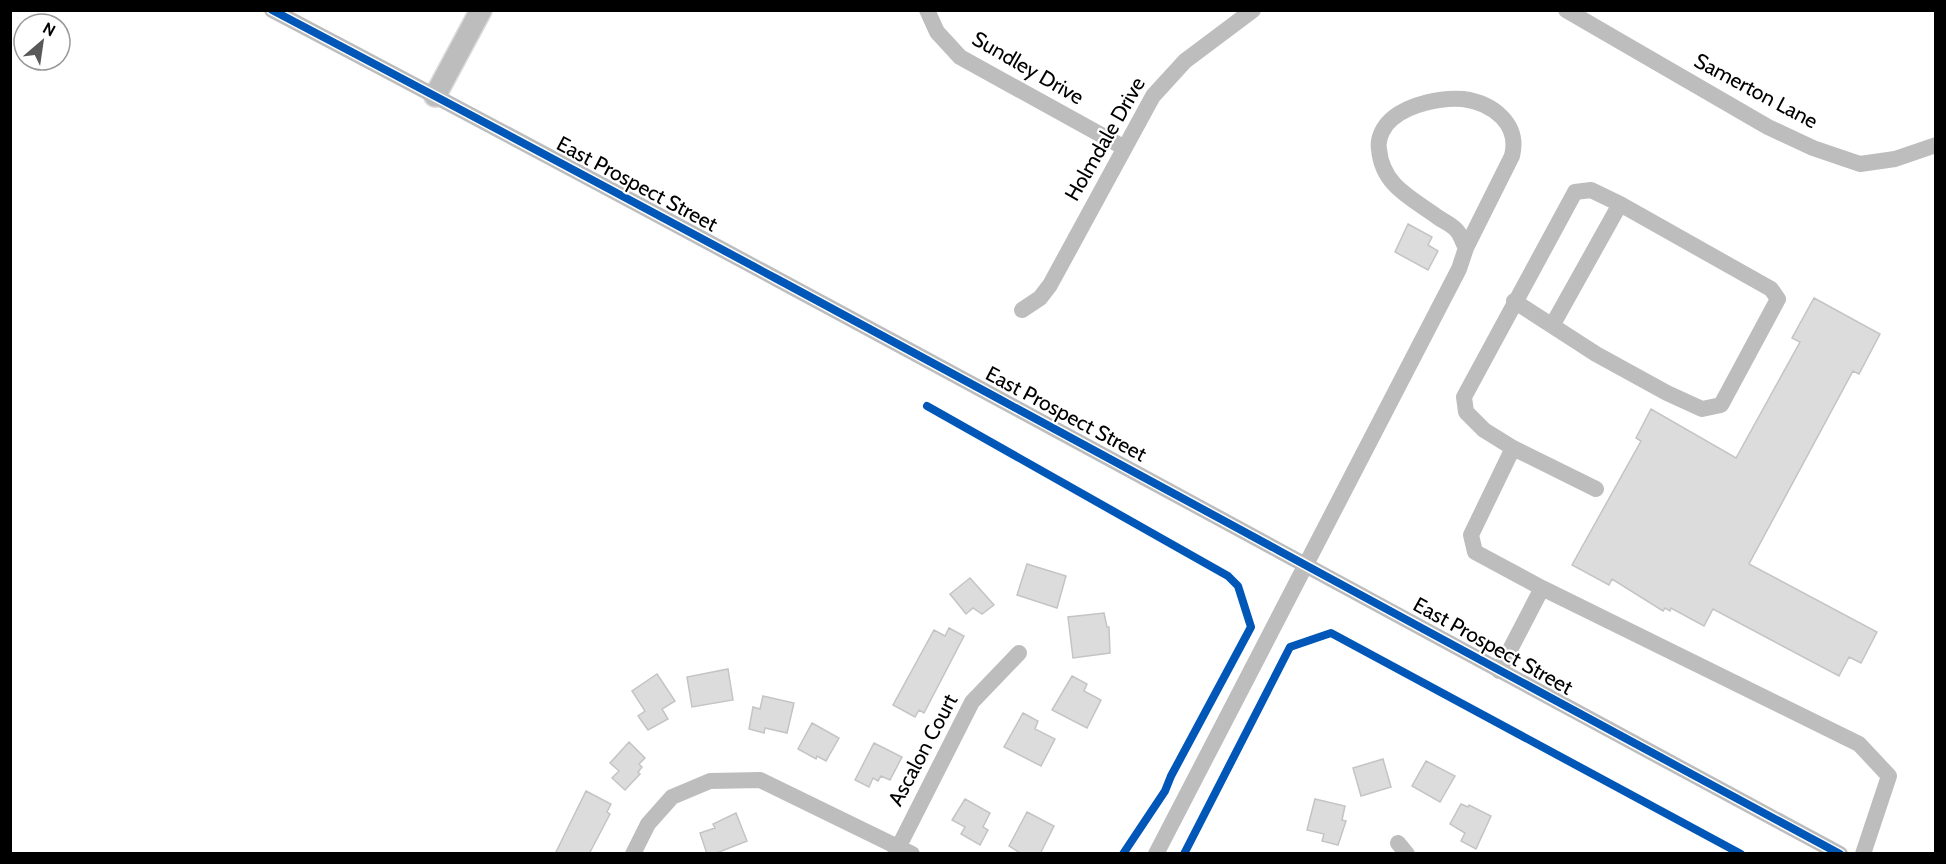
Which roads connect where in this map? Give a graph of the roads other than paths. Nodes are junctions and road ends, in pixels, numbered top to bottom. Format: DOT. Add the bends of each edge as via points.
graph roads {
  1 [pos="272,10"];
  2 [pos="481,10"];
  3 [pos="927,10"];
  4 [pos="1253,10"];
  5 [pos="1566,10"];
  6 [pos="435,96"];
  7 [pos="1935,145"];
  8 [pos="1123,147"];
  9 [pos="1620,204"];
  10 [pos="1466,248"];
  11 [pos="1514,301"];
  12 [pos="1022,310"];
  13 [pos="1553,324"];
  14 [pos="1513,447"];
  15 [pos="1596,489"];
  16 [pos="1307,564"];
  17 [pos="1542,588"];
  18 [pos="1019,654"];
  19 [pos="1499,671"];
  20 [pos="902,851"];
  21 [pos="633,854"];
  22 [pos="1156,854"];
  23 [pos="1840,854"];
  24 [pos="1863,854"];
  1 -- 6 [label="street, East Prospect Street"];
  2 -- 6 [label="main road"];
  3 -- 8 [label="street, Sundley Drive" via="937,32 960,57"];
  4 -- 8 [label="street, Holmdale Drive" via="1175,70 1153,96"];
  5 -- 7 [label="street, Samerton Lane" via="1768,127 1813,148 1860,164 1895,159"];
  6 -- 16 [label="street, East Prospect Street"];
  8 -- 12 [label="street, Holmdale Drive" via="1050,285 1040,298"];
  9 -- 11 [label="street" via="1591,190 1575,192"];
  9 -- 13 [label="street"];
  9 -- 13 [label="street" via="1772,289 1778,299 1721,405 1702,409 1666,393 1596,354"];
  10 -- 10 [label="street" via="1457,231 1401,191 1383,172 1378,142 1385,126 1401,112 1460,99 1485,104 1509,124 1515,146 1512,156"];
  10 -- 16 [label="street" via="1459,269"];
  11 -- 13 [label="street"];
  11 -- 14 [label="street" via="1464,397 1466,412 1484,430"];
  14 -- 15 [label="street"];
  14 -- 17 [label="street" via="1471,535 1475,552"];
  16 -- 19 [label="street, East Prospect Street"];
  16 -- 22 [label="street"];
  17 -- 19 [label="street"];
  17 -- 24 [label="street" via="1859,744 1889,776"];
  18 -- 20 [label="street, Ascalon Court" via="972,702"];
  19 -- 23 [label="street, East Prospect Street"];
  20 -- 21 [label="street" via="760,780 750,780 710,781 672,797 648,824"];
}
